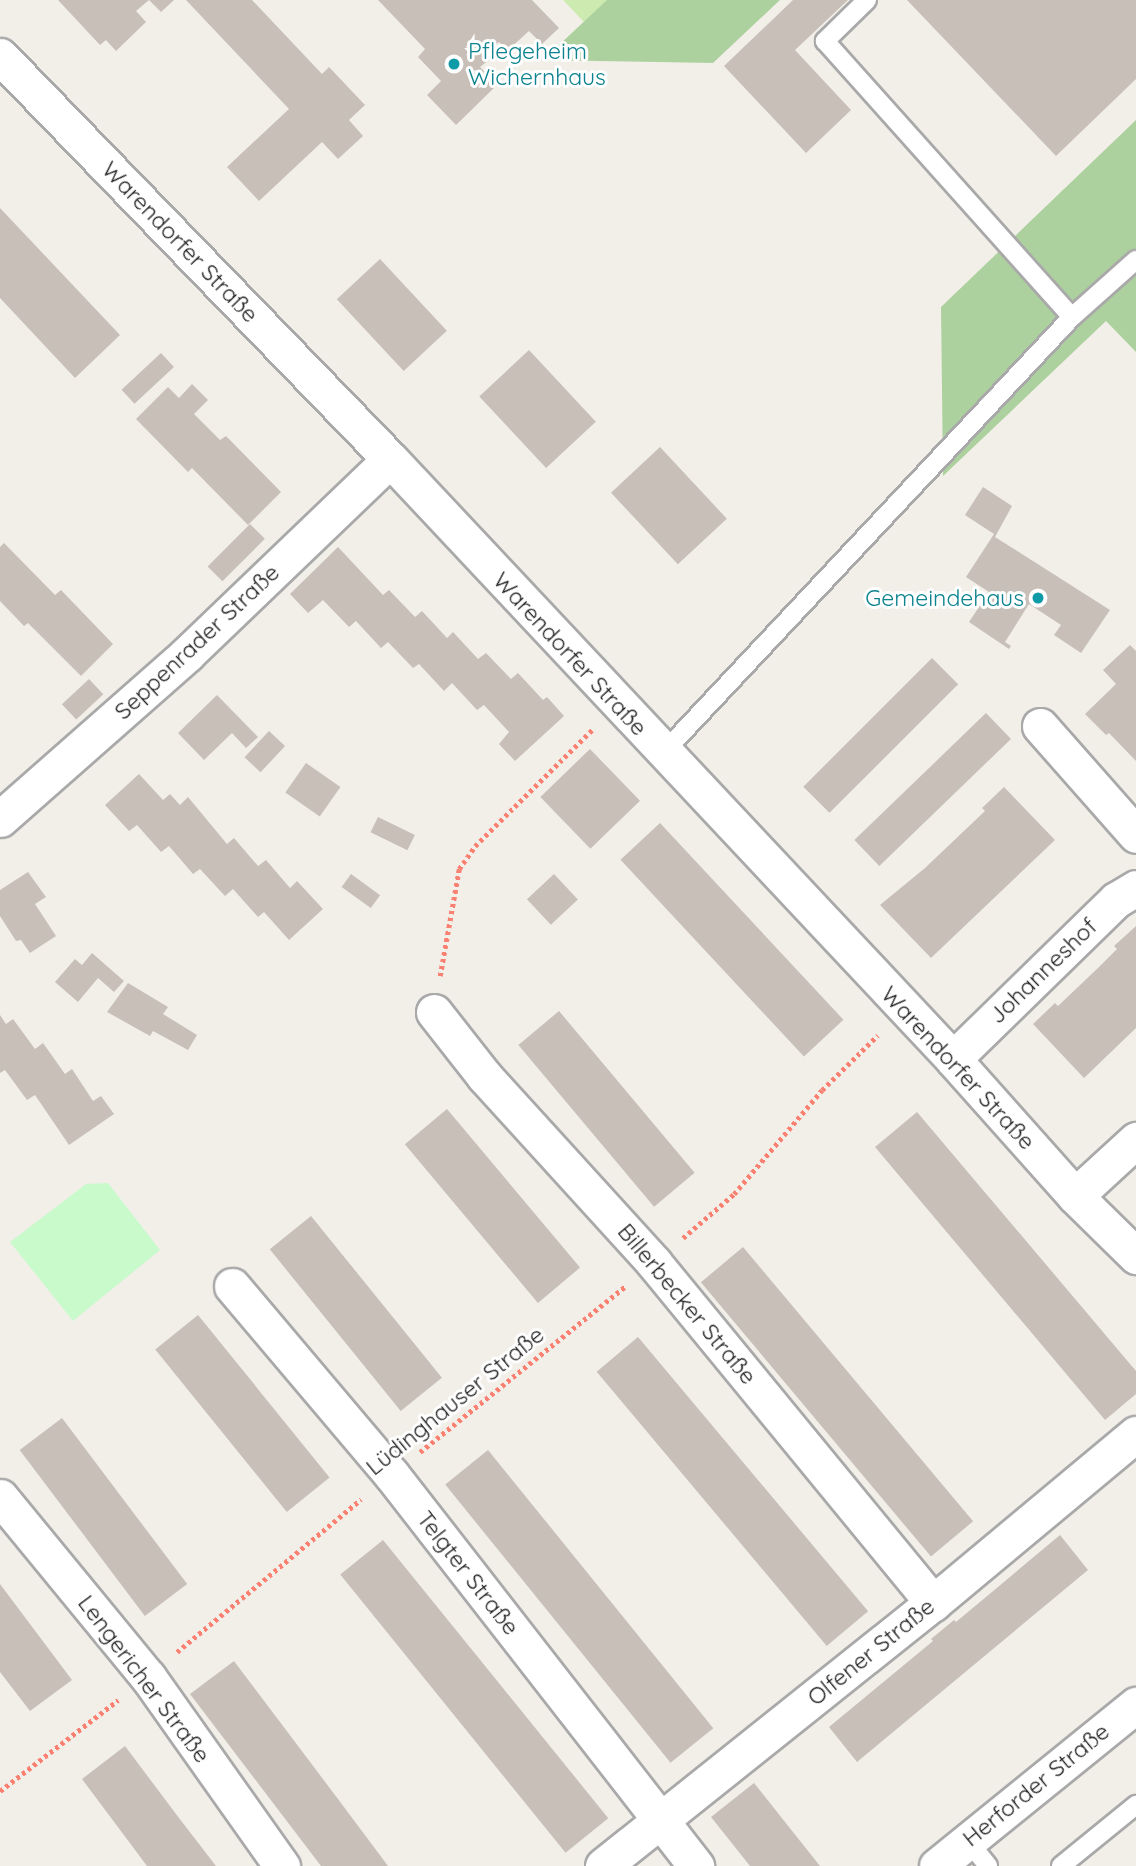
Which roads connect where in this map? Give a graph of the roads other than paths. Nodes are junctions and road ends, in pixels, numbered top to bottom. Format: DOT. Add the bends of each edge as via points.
graph roads {
  1 [pos="867,0"];
  2 [pos="0,57"];
  3 [pos="1136,260"];
  4 [pos="1072,317"];
  5 [pos="390,459"];
  6 [pos="1040,726"];
  7 [pos="663,753"];
  8 [pos="0,819"];
  9 [pos="1136,835"];
  10 [pos="1136,888"];
  11 [pos="434,1012"];
  12 [pos="953,1059"];
  13 [pos="1136,1140"];
  14 [pos="1075,1196"];
  15 [pos="1136,1256"];
  16 [pos="232,1286"];
  17 [pos="1136,1434"];
  18 [pos="0,1497"];
  19 [pos="933,1603"];
  20 [pos="1136,1705"];
  21 [pos="1136,1805"];
  22 [pos="659,1820"];
  23 [pos="978,1854"];
  24 [pos="282,1866"];
  25 [pos="603,1866"];
  26 [pos="696,1866"];
  27 [pos="937,1866"];
  28 [pos="1061,1866"];
  1 -- 4 [label="lane" via="825,41"];
  2 -- 5 [label="street, Warendorfer Straße"];
  3 -- 4 [label="lane"];
  4 -- 7 [label="lane"];
  5 -- 7 [label="street, Warendorfer Straße"];
  5 -- 8 [label="street, Seppenrader Straße" via="187,654"];
  6 -- 9 [label="street"];
  7 -- 12 [label="street, Warendorfer Straße"];
  10 -- 12 [label="street, Johanneshof" via="1116,900"];
  11 -- 19 [label="street, Billerbecker Straße" via="485,1077 654,1263"];
  12 -- 14 [label="street, Warendorfer Straße"];
  13 -- 14 [label="street"];
  14 -- 15 [label="street, Warendorfer Straße"];
  16 -- 22 [label="street, Telgter Straße" via="391,1474"];
  17 -- 19 [label="street, Olfener Straße"];
  18 -- 24 [label="street, Lengericher Straße" via="148,1677"];
  19 -- 22 [label="street, Olfener Straße"];
  20 -- 23 [label="street, Herforder Straße"];
  21 -- 28 [label="lane"];
  22 -- 25 [label="street, Olfener Straße"];
  22 -- 26 [label="street, Telgter Straße"];
  23 -- 27 [label="street, Herforder Straße"];
}
